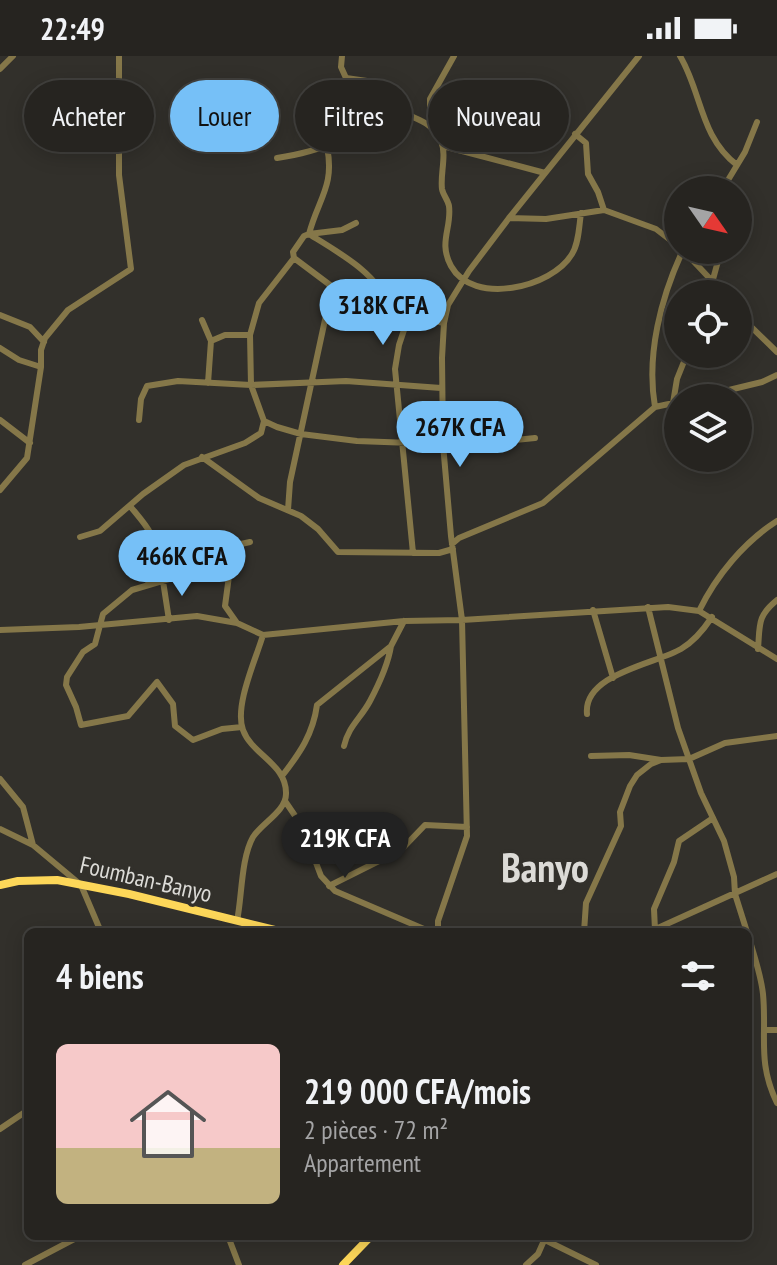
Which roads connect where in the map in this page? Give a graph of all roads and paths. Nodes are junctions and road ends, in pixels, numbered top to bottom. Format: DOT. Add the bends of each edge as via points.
graph roads {
  1 [pos="13,56"];
  2 [pos="119,56"];
  3 [pos="342,56"];
  4 [pos="454,56"];
  5 [pos="639,56"];
  6 [pos="680,56"];
  7 [pos="0,69"];
  8 [pos="360,80"];
  9 [pos="441,80"];
  10 [pos="757,122"];
  11 [pos="575,134"];
  12 [pos="313,152"];
  13 [pos="328,152"];
  14 [pos="443,152"];
  15 [pos="464,152"];
  16 [pos="277,158"];
  17 [pos="737,165"];
  18 [pos="545,173"];
  19 [pos="730,176"];
  20 [pos="604,210"];
  21 [pos="581,213"];
  22 [pos="509,218"];
  23 [pos="356,223"];
  24 [pos="309,234"];
  25 [pos="664,235"];
  26 [pos="294,258"];
  27 [pos="677,264"];
  28 [pos="696,264"];
  29 [pos="464,280"];
  30 [pos="711,280"];
  31 [pos="354,303"];
  32 [pos="0,315"];
  33 [pos="409,315"];
  34 [pos="202,320"];
  35 [pos="444,323"];
  36 [pos="752,328"];
  37 [pos="250,335"];
  38 [pos="211,341"];
  39 [pos="44,342"];
  40 [pos="0,348"];
  41 [pos="777,352"];
  42 [pos="41,367"];
  43 [pos="777,375"];
  44 [pos="208,383"];
  45 [pos="313,383"];
  46 [pos="752,384"];
  47 [pos="251,385"];
  48 [pos="395,386"];
  49 [pos="441,388"];
  50 [pos="664,405"];
  51 [pos="655,407"];
  52 [pos="0,420"];
  53 [pos="139,420"];
  54 [pos="264,421"];
  55 [pos="301,434"];
  56 [pos="535,438"];
  57 [pos="400,442"];
  58 [pos="30,443"];
  59 [pos="443,444"];
  60 [pos="202,457"];
  61 [pos="0,490"];
  62 [pos="130,506"];
  63 [pos="288,510"];
  64 [pos="777,521"];
  65 [pos="80,537"];
  66 [pos="250,542"];
  67 [pos="233,546"];
  68 [pos="452,546"];
  69 [pos="413,553"];
  70 [pos="163,581"];
  71 [pos="148,585"];
  72 [pos="777,600"];
  73 [pos="648,607"];
  74 [pos="593,610"];
  75 [pos="699,611"];
  76 [pos="712,617"];
  77 [pos="169,620"];
  78 [pos="462,620"];
  79 [pos="404,621"];
  80 [pos="237,623"];
  81 [pos="100,625"];
  82 [pos="0,630"];
  83 [pos="263,635"];
  84 [pos="391,646"];
  85 [pos="758,649"];
  86 [pos="659,659"];
  87 [pos="777,659"];
  88 [pos="613,678"];
  89 [pos="587,714"];
  90 [pos="242,727"];
  91 [pos="777,736"];
  92 [pos="344,746"];
  93 [pos="591,756"];
  94 [pos="689,759"];
  95 [pos="661,760"];
  96 [pos="282,776"];
  97 [pos="0,779"];
  98 [pos="285,801"];
  99 [pos="713,818"];
  100 [pos="467,827"];
  101 [pos="0,829"];
  102 [pos="33,845"];
  103 [pos="777,874"];
  104 [pos="0,885"];
  105 [pos="81,885"];
  106 [pos="329,886"];
  107 [pos="735,894"];
  108 [pos="237,921"];
  109 [pos="99,928"];
  110 [pos="264,928"];
  111 [pos="421,928"];
  112 [pos="438,928"];
  113 [pos="584,928"];
  114 [pos="652,928"];
  115 [pos="659,928"];
  116 [pos="746,928"];
  117 [pos="752,948"];
  118 [pos="764,1030"];
  119 [pos="777,1030"];
  120 [pos="777,1103"];
  121 [pos="24,1113"];
  122 [pos="0,1129"];
  123 [pos="72,1240"];
  124 [pos="230,1240"];
  125 [pos="367,1240"];
  126 [pos="545,1240"];
  127 [pos="550,1240"];
  128 [pos="25,1265"];
  129 [pos="239,1265"];
  130 [pos="343,1265"];
  131 [pos="526,1265"];
  132 [pos="596,1265"];
  1 -- 7 [label="street"];
  2 -- 39 [label="street" via="119,175 131,269 68,310"];
  3 -- 8 [label="street" via="346,78"];
  4 -- 9 [label="street"];
  5 -- 11 [label="street"];
  6 -- 17 [label="street" via="709,132"];
  10 -- 17 [label="street"];
  11 -- 18 [label="street"];
  11 -- 20 [label="street" via="586,143 588,174"];
  12 -- 16 [label="street"];
  13 -- 24 [label="street" via="329,184"];
  14 -- 29 [label="street" via="442,187 449,207 444,244 452,268"];
  15 -- 18 [label="street"];
  17 -- 19 [label="street"];
  18 -- 22 [label="street"];
  20 -- 21 [label="street"];
  20 -- 25 [label="street"];
  21 -- 22 [label="street"];
  21 -- 29 [label="street" via="573,252 558,270 499,291"];
  22 -- 29 [label="street"];
  23 -- 24 [label="street"];
  24 -- 26 [label="street" via="293,252"];
  24 -- 33 [label="street" via="353,263 384,293 386,304"];
  26 -- 31 [label="street"];
  26 -- 37 [label="street" via="259,303"];
  27 -- 51 [label="street" via="655,340"];
  28 -- 30 [label="street"];
  29 -- 35 [label="street" via="449,301"];
  31 -- 33 [label="street"];
  31 -- 45 [label="street" via="328,306"];
  32 -- 39 [label="street" via="30,327"];
  33 -- 35 [label="street"];
  33 -- 48 [label="street" via="395,358"];
  34 -- 38 [label="street"];
  35 -- 49 [label="street"];
  36 -- 41 [label="street"];
  37 -- 38 [label="street"];
  37 -- 47 [label="street"];
  38 -- 44 [label="street"];
  39 -- 42 [label="street"];
  40 -- 42 [label="street"];
  42 -- 58 [label="street"];
  43 -- 46 [label="street"];
  44 -- 47 [label="street"];
  44 -- 53 [label="street" via="147,386"];
  45 -- 47 [label="street"];
  45 -- 48 [label="street"];
  45 -- 55 [label="street"];
  47 -- 54 [label="street"];
  48 -- 49 [label="street"];
  48 -- 57 [label="street"];
  49 -- 59 [label="street"];
  50 -- 51 [label="street"];
  51 -- 68 [label="street" via="543,503 459,538"];
  52 -- 58 [label="street"];
  54 -- 55 [label="street"];
  54 -- 60 [label="street" via="261,433 252,439"];
  55 -- 57 [label="street"];
  55 -- 63 [label="street"];
  56 -- 59 [label="street"];
  57 -- 59 [label="street"];
  57 -- 69 [label="street"];
  58 -- 61 [label="street" via="25,462"];
  59 -- 68 [label="street"];
  60 -- 62 [label="street" via="180,467"];
  60 -- 63 [label="street" via="259,498"];
  62 -- 65 [label="street" via="96,534"];
  62 -- 71 [label="street" via="153,535 155,556"];
  63 -- 69 [label="street" via="318,529 338,552"];
  64 -- 75 [label="street" via="726,568"];
  66 -- 67 [label="street"];
  67 -- 70 [label="street" via="214,550 179,576"];
  67 -- 80 [label="street" via="225,606"];
  68 -- 69 [label="street" via="439,553"];
  68 -- 78 [label="street"];
  70 -- 71 [label="street"];
  70 -- 77 [label="street"];
  71 -- 81 [label="street" via="117,602 103,614"];
  72 -- 85 [label="street" via="760,619"];
  73 -- 74 [label="street"];
  73 -- 75 [label="street"];
  73 -- 86 [label="street"];
  74 -- 78 [label="street"];
  74 -- 88 [label="street"];
  75 -- 76 [label="street"];
  76 -- 85 [label="street"];
  76 -- 86 [label="street" via="681,649"];
  77 -- 80 [label="street" via="197,616"];
  77 -- 81 [label="street"];
  78 -- 79 [label="street"];
  78 -- 100 [label="street"];
  79 -- 83 [label="street"];
  79 -- 84 [label="street"];
  80 -- 83 [label="street"];
  81 -- 82 [label="street"];
  81 -- 90 [label="street" via="95,644 67,677 81,725 128,716 157,682 173,704 175,726 190,739"];
  83 -- 90 [label="street" via="241,712"];
  84 -- 92 [label="street" via="388,664 347,731"];
  84 -- 96 [label="street" via="317,705 314,727"];
  85 -- 87 [label="street"];
  86 -- 88 [label="street"];
  86 -- 94 [label="street"];
  88 -- 89 [label="street" via="591,698"];
  90 -- 96 [label="street"];
  91 -- 94 [label="street" via="725,743"];
  93 -- 95 [label="street"];
  94 -- 95 [label="street"];
  94 -- 99 [label="street"];
  95 -- 113 [label="street" via="630,786 620,812 621,826 586,903"];
  96 -- 98 [label="street"];
  97 -- 102 [label="street" via="23,807"];
  98 -- 106 [label="street"];
  98 -- 108 [label="street" via="252,839"];
  99 -- 107 [label="street"];
  99 -- 114 [label="street" via="677,843"];
  100 -- 106 [label="street" via="425,825 401,850"];
  100 -- 112 [label="street" via="466,845"];
  101 -- 102 [label="street"];
  102 -- 105 [label="street"];
  103 -- 107 [label="street"];
  104 -- 105 [label="highway, Foumban-Banyo" via="50,879"];
  105 -- 108 [label="highway, Foumban-Banyo"];
  105 -- 109 [label="street"];
  106 -- 111 [label="street"];
  107 -- 115 [label="street"];
  107 -- 116 [label="street"];
  108 -- 110 [label="highway, Foumban-Banyo"];
  117 -- 118 [label="street" via="763,990"];
  118 -- 119 [label="street"];
  118 -- 120 [label="street" via="762,1057"];
  121 -- 122 [label="street"];
  123 -- 128 [label="street"];
  124 -- 129 [label="street"];
  125 -- 130 [label="highway"];
  126 -- 131 [label="street"];
  127 -- 132 [label="street"];
}
